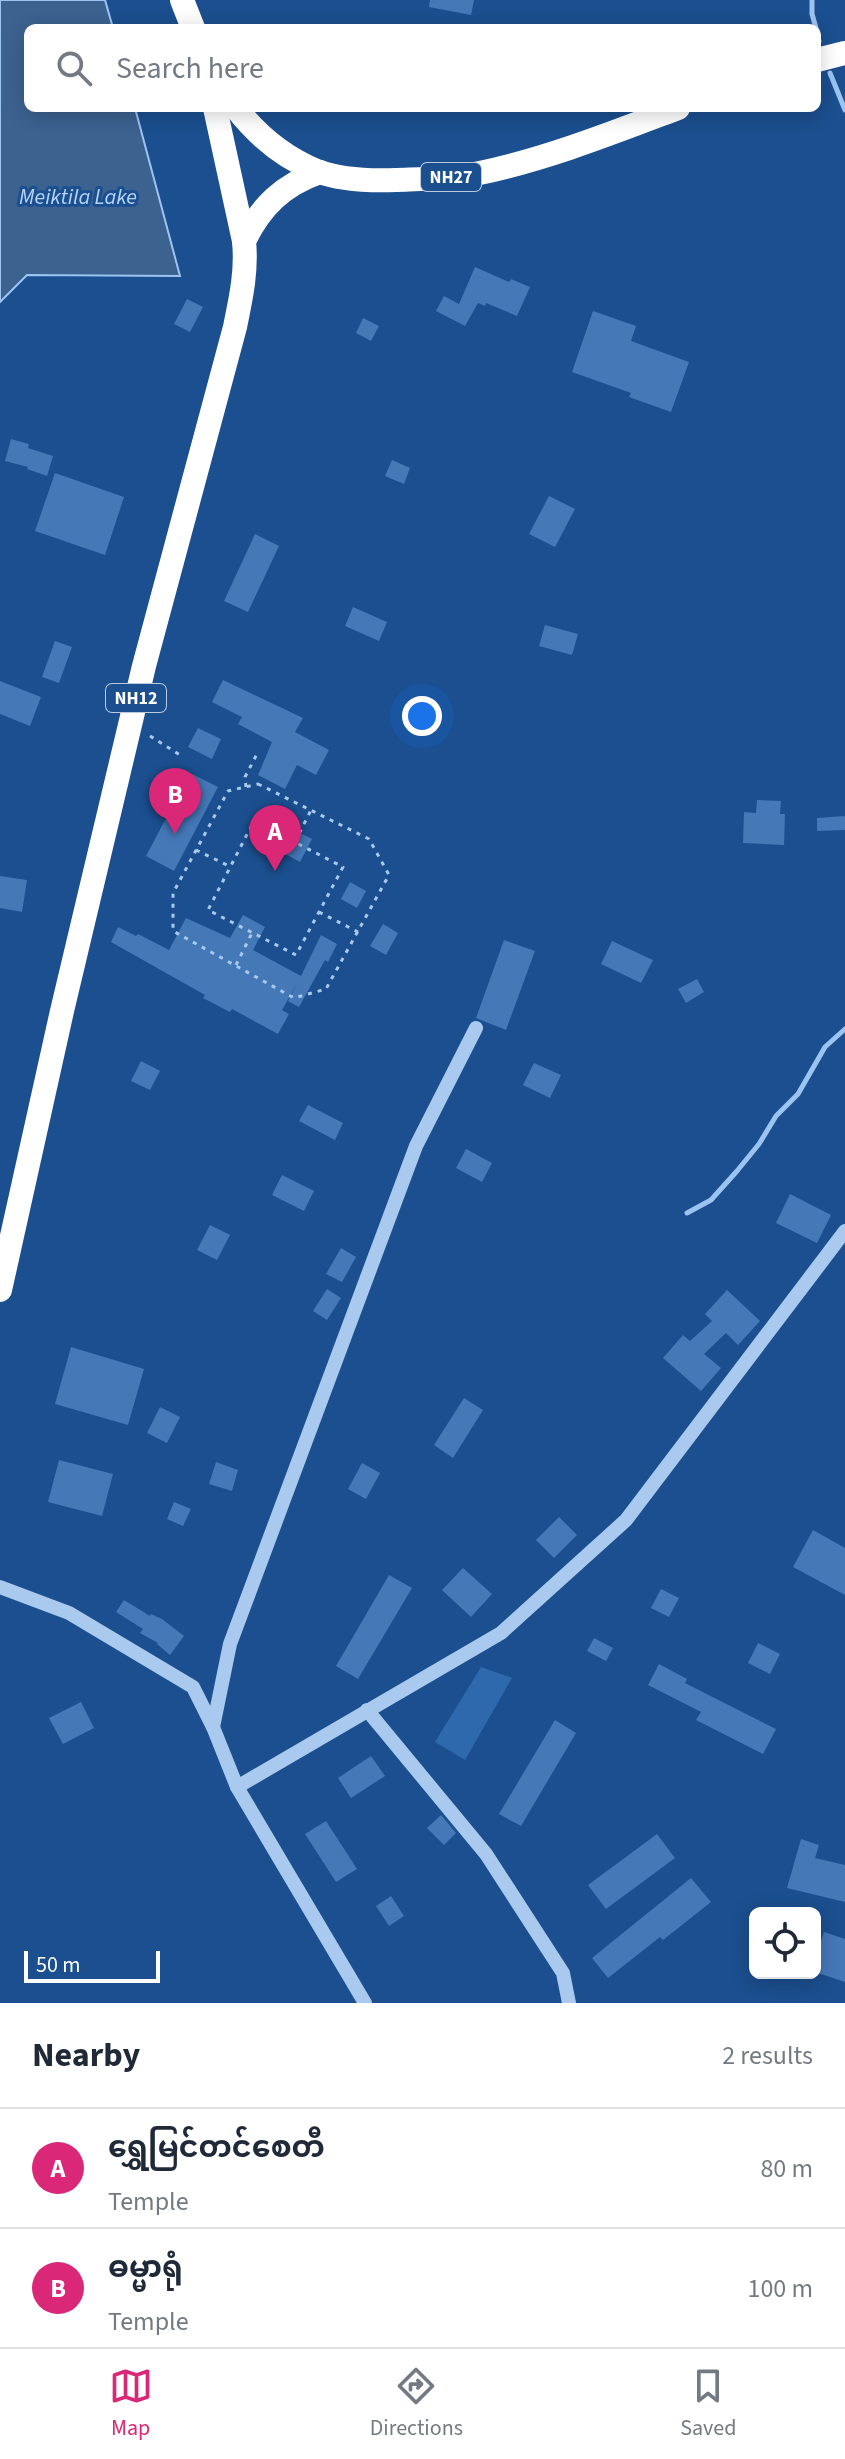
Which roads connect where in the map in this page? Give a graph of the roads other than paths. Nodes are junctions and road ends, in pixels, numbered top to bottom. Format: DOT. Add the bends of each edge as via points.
graph roads {
  1 [pos="182,0"];
  2 [pos="191,24"];
  3 [pos="845,53"];
  4 [pos="821,59"];
  5 [pos="216,112"];
  6 [pos="239,112"];
  7 [pos="667,112"];
  8 [pos="320,172"];
  9 [pos="244,241"];
  10 [pos="476,1028"];
  11 [pos="845,1231"];
  12 [pos="0,1290"];
  13 [pos="0,1587"];
  14 [pos="367,1710"];
  15 [pos="213,1727"];
  16 [pos="237,1787"];
  17 [pos="365,2003"];
  18 [pos="569,2003"];
  1 -- 2 [label="highway"];
  3 -- 4 [label="highway"];
  5 -- 9 [label="highway, NH12"];
  6 -- 8 [label="highway, NH27" via="278,149"];
  7 -- 8 [label="highway, NH27" via="475,174 382,180"];
  8 -- 9 [label="highway" via="273,198"];
  9 -- 12 [label="highway, NH12" via="246,263 235,327 130,724"];
  10 -- 15 [label="street" via="416,1146 230,1644"];
  11 -- 14 [label="street" via="626,1520 501,1633"];
  13 -- 15 [label="street" via="69,1613 193,1687"];
  14 -- 16 [label="street"];
  14 -- 18 [label="street" via="486,1854 563,1973"];
  15 -- 16 [label="street"];
  16 -- 17 [label="street"];
}
